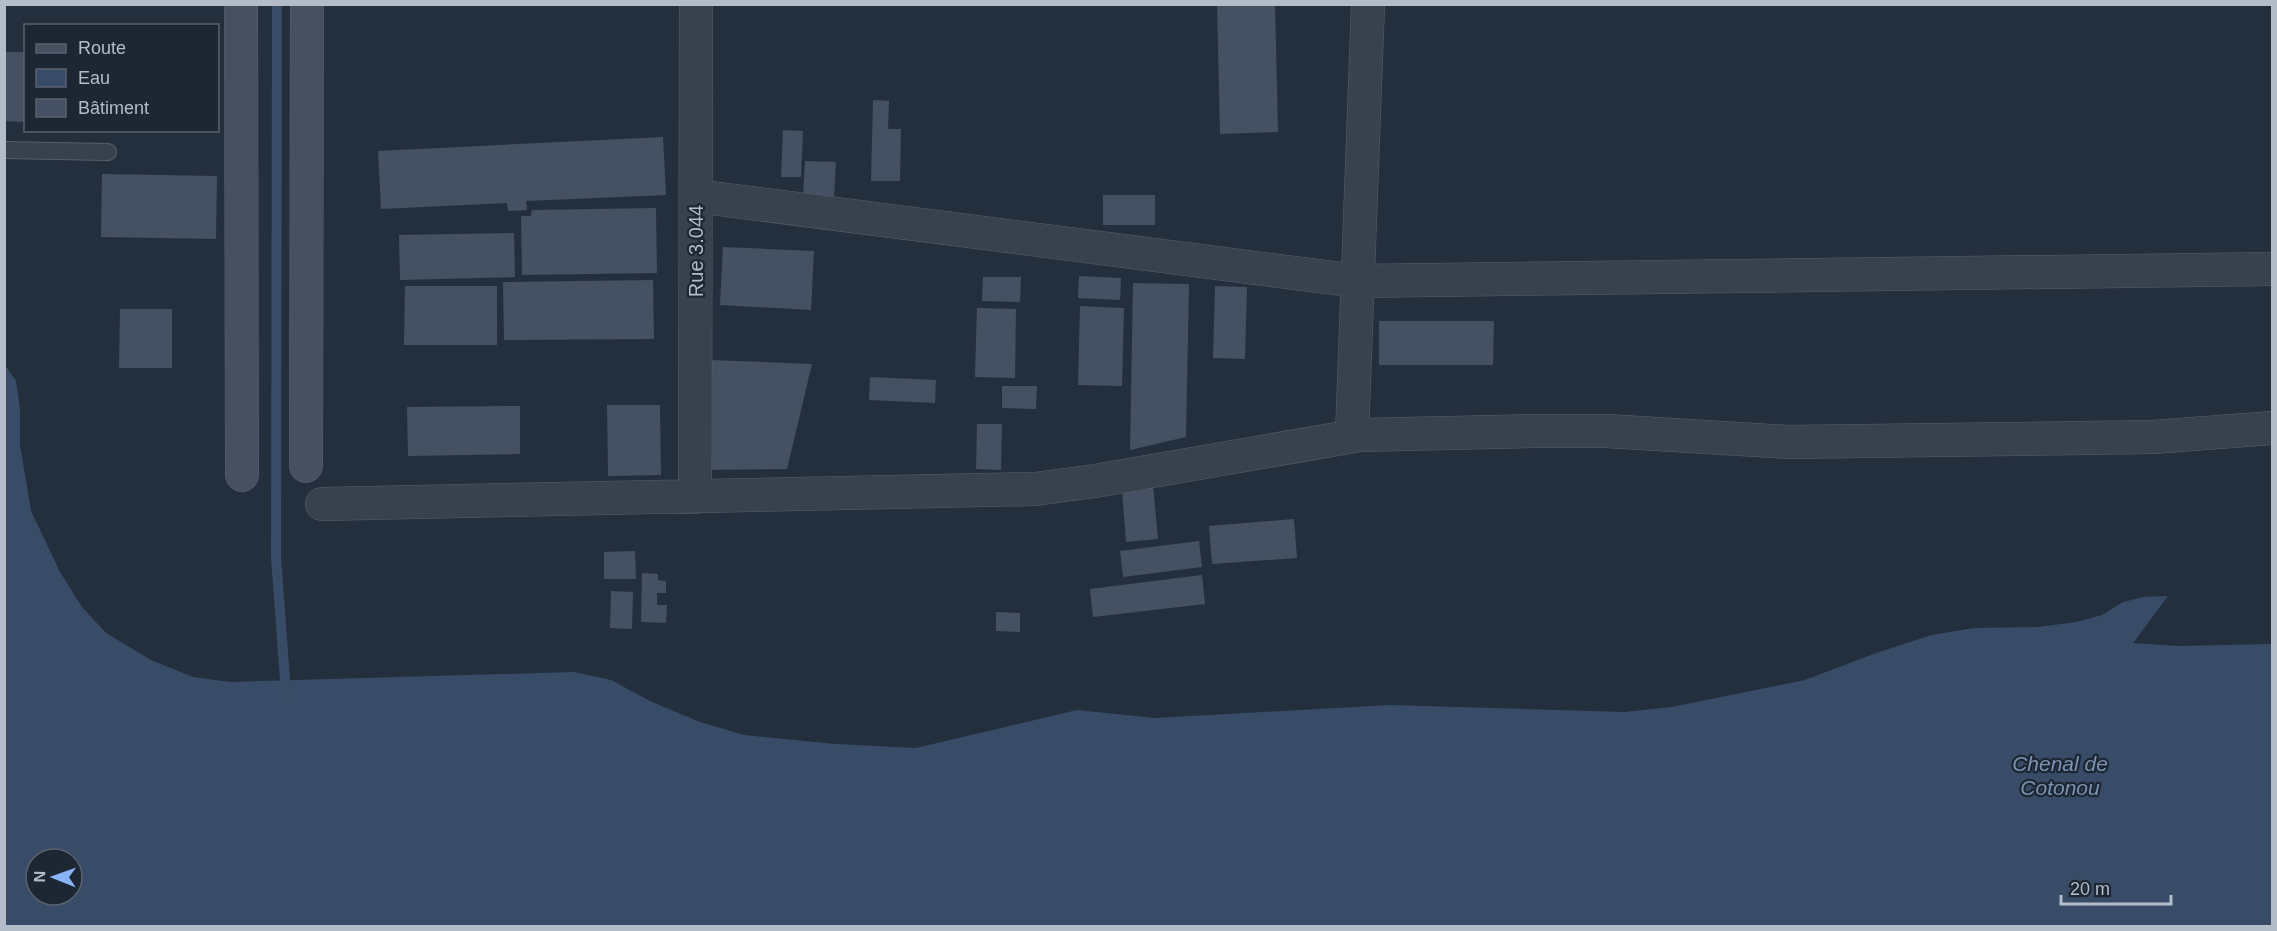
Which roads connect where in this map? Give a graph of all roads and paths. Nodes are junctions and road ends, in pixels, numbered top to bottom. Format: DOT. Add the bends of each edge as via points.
graph roads {
  1 [pos="241,4"];
  2 [pos="307,4"];
  3 [pos="696,4"];
  4 [pos="1368,4"];
  5 [pos="4,150"];
  6 [pos="108,152"];
  7 [pos="696,196"];
  8 [pos="2272,269"];
  9 [pos="1357,281"];
  10 [pos="2272,428"];
  11 [pos="1352,435"];
  12 [pos="306,466"];
  13 [pos="242,475"];
  14 [pos="695,497"];
  15 [pos="322,504"];
  1 -- 13 [label="street"];
  2 -- 12 [label="street"];
  3 -- 7 [label="street, Rue 3.044"];
  4 -- 9 [label="street"];
  5 -- 6 [label="lane"];
  7 -- 9 [label="street"];
  7 -- 14 [label="street, Rue 3.044"];
  8 -- 9 [label="street"];
  9 -- 11 [label="street"];
  10 -- 11 [label="street" via="2153,437 1788,442 1607,431"];
  11 -- 14 [label="street" via="1035,489"];
  14 -- 15 [label="street"];
}
